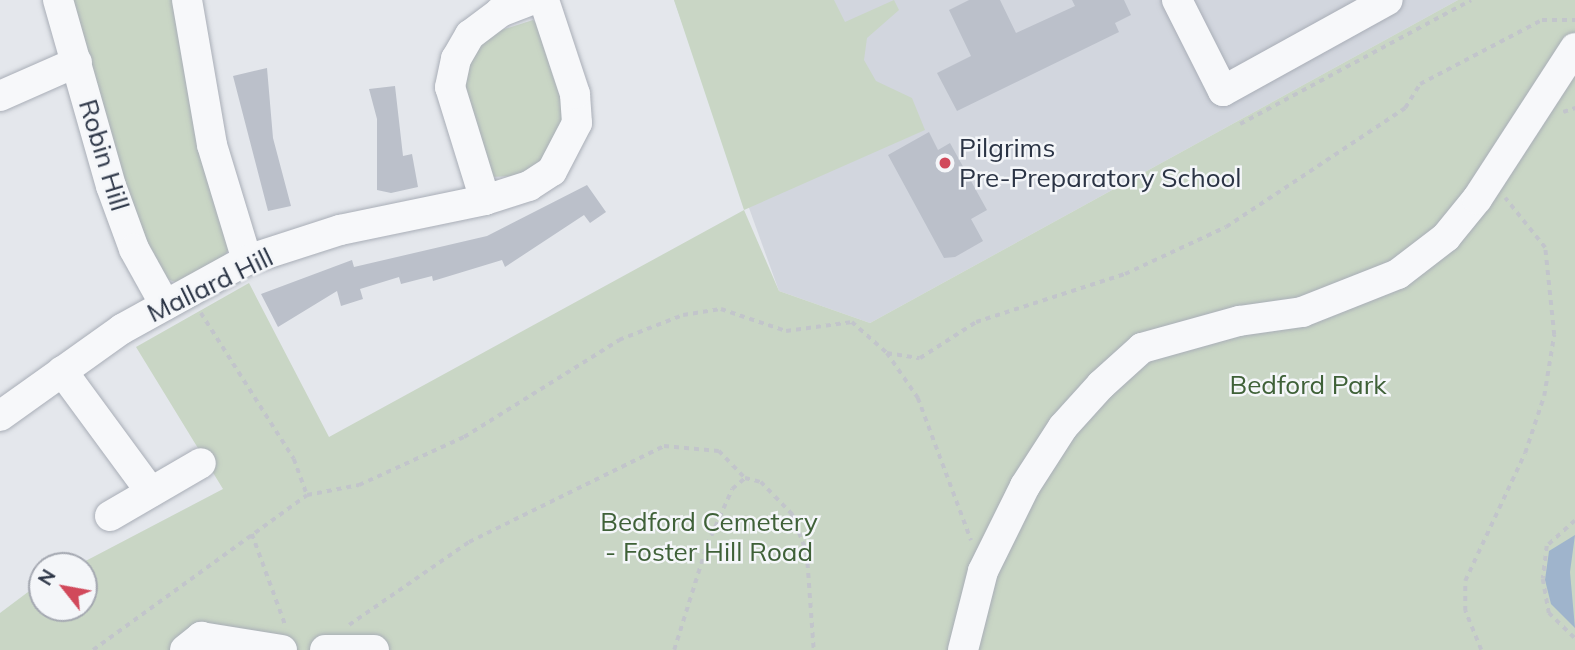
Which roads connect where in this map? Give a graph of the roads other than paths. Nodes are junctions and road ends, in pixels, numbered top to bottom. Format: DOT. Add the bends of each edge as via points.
graph roads {
  1 [pos="58,0"];
  2 [pos="187,0"];
  3 [pos="532,0"];
  4 [pos="544,0"];
  5 [pos="1177,0"];
  6 [pos="1388,0"];
  7 [pos="1575,48"];
  8 [pos="77,62"];
  9 [pos="0,96"];
  10 [pos="485,200"];
  11 [pos="247,260"];
  12 [pos="178,297"];
  13 [pos="62,371"];
  14 [pos="0,416"];
  15 [pos="201,463"];
  16 [pos="151,492"];
  17 [pos="110,516"];
  18 [pos="286,643"];
  19 [pos="185,650"];
  20 [pos="325,650"];
  21 [pos="374,650"];
  22 [pos="963,650"];
  1 -- 8 [label="street, Robin Hill"];
  2 -- 11 [label="street" via="212,145"];
  3 -- 10 [label="street" via="500,12 470,35 456,59 450,87"];
  4 -- 10 [label="street, Mallard Hill" via="575,94 577,123 552,171 529,186"];
  5 -- 6 [label="street" via="1223,91"];
  7 -- 22 [label="street" via="1488,185 1446,237 1365,292 1142,348 1063,427 983,571"];
  8 -- 9 [label="street"];
  8 -- 12 [label="street, Robin Hill" via="134,249"];
  10 -- 11 [label="street, Mallard Hill" via="340,230"];
  11 -- 12 [label="street, Mallard Hill"];
  12 -- 13 [label="street, Mallard Hill"];
  13 -- 14 [label="street, Mallard Hill"];
  13 -- 16 [label="street"];
  15 -- 16 [label="street"];
  16 -- 17 [label="street"];
  18 -- 19 [label="street" via="201,637"];
  20 -- 21 [label="street"];
}
